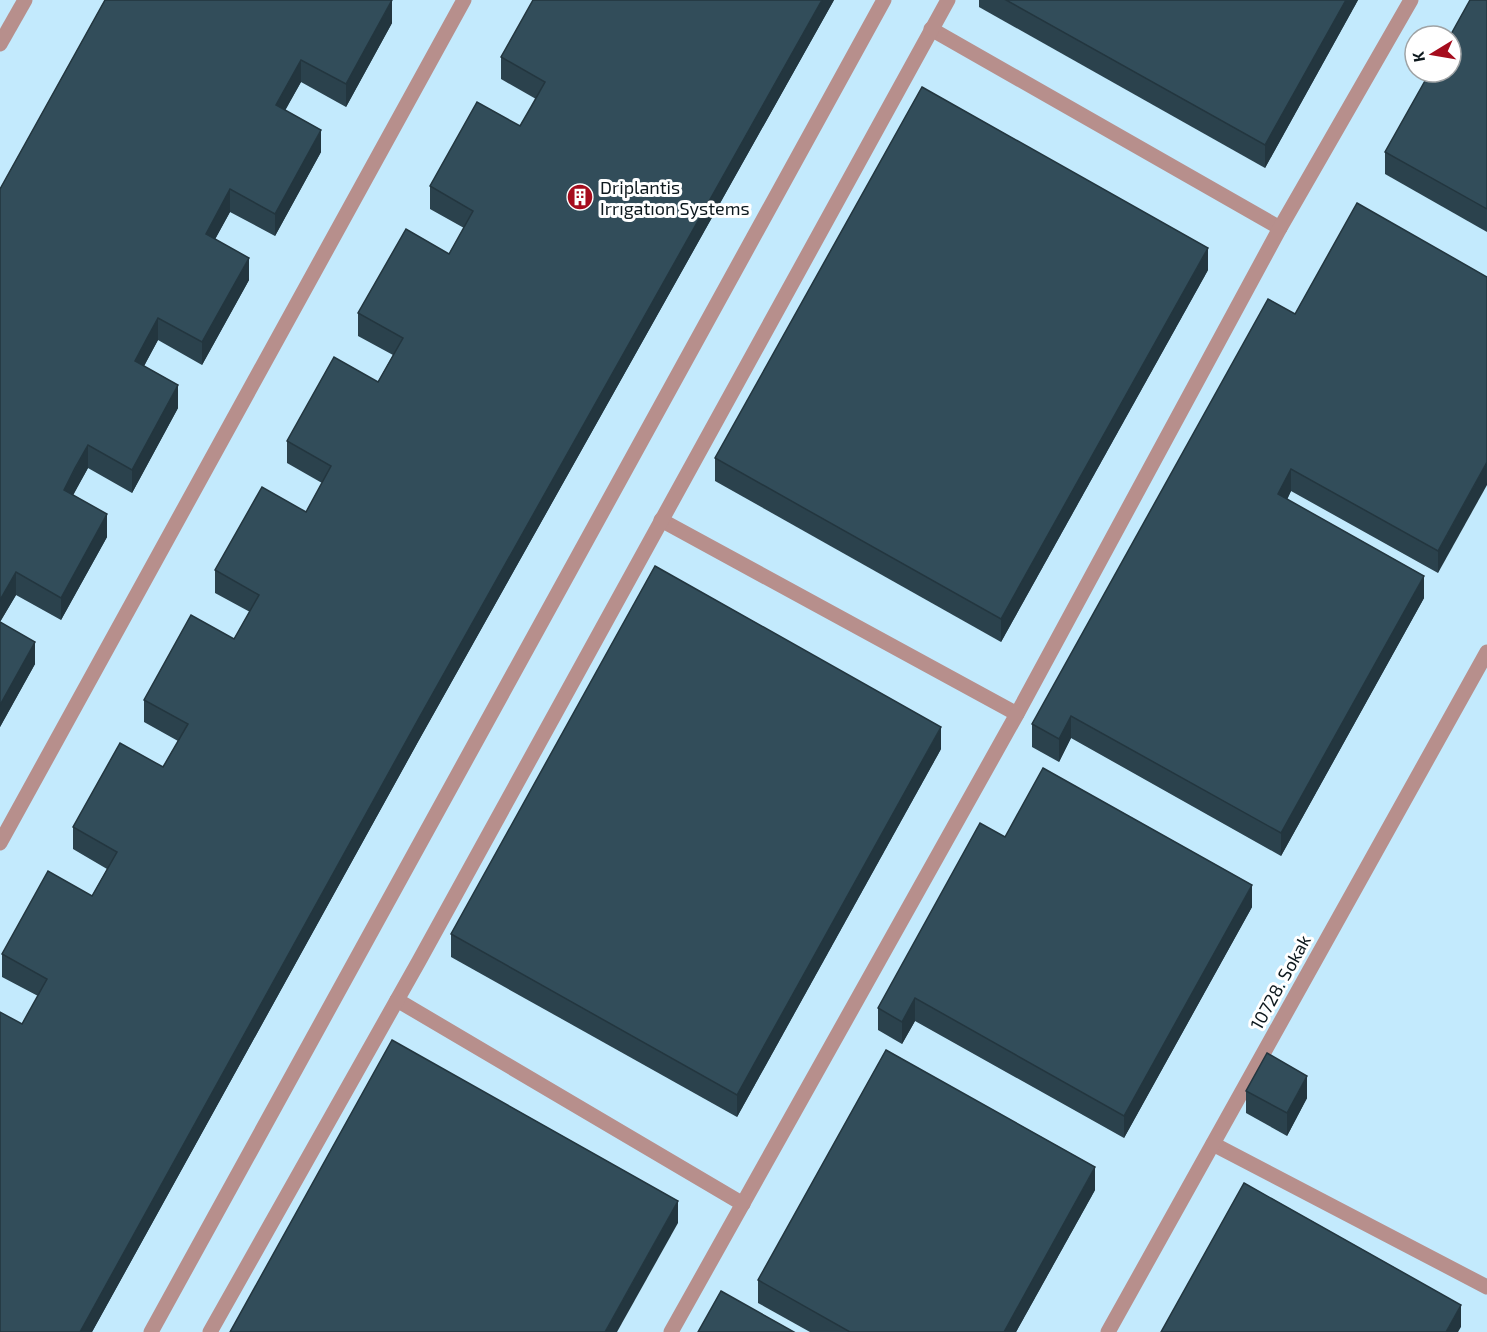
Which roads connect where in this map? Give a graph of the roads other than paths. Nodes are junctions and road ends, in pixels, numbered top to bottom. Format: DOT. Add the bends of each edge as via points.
graph roads {
  1 [pos="25,0"];
  2 [pos="464,0"];
  3 [pos="884,0"];
  4 [pos="948,0"];
  5 [pos="1411,0"];
  6 [pos="931,30"];
  7 [pos="0,44"];
  8 [pos="1280,228"];
  9 [pos="662,520"];
  10 [pos="1487,652"];
  11 [pos="1017,714"];
  12 [pos="0,843"];
  13 [pos="397,1000"];
  14 [pos="1213,1144"];
  15 [pos="743,1204"];
  16 [pos="1487,1287"];
  17 [pos="151,1332"];
  18 [pos="210,1332"];
  19 [pos="671,1332"];
  20 [pos="1108,1332"];
  1 -- 7 [label="lane"];
  2 -- 12 [label="lane"];
  3 -- 17 [label="lane"];
  4 -- 6 [label="lane"];
  5 -- 8 [label="lane"];
  6 -- 8 [label="lane"];
  6 -- 9 [label="lane"];
  8 -- 11 [label="lane"];
  9 -- 11 [label="lane"];
  9 -- 13 [label="lane"];
  10 -- 14 [label="lane, 10728. Sokak"];
  11 -- 15 [label="lane"];
  13 -- 15 [label="lane"];
  13 -- 18 [label="lane"];
  14 -- 16 [label="lane"];
  14 -- 20 [label="lane, 10728. Sokak"];
  15 -- 19 [label="lane"];
}
